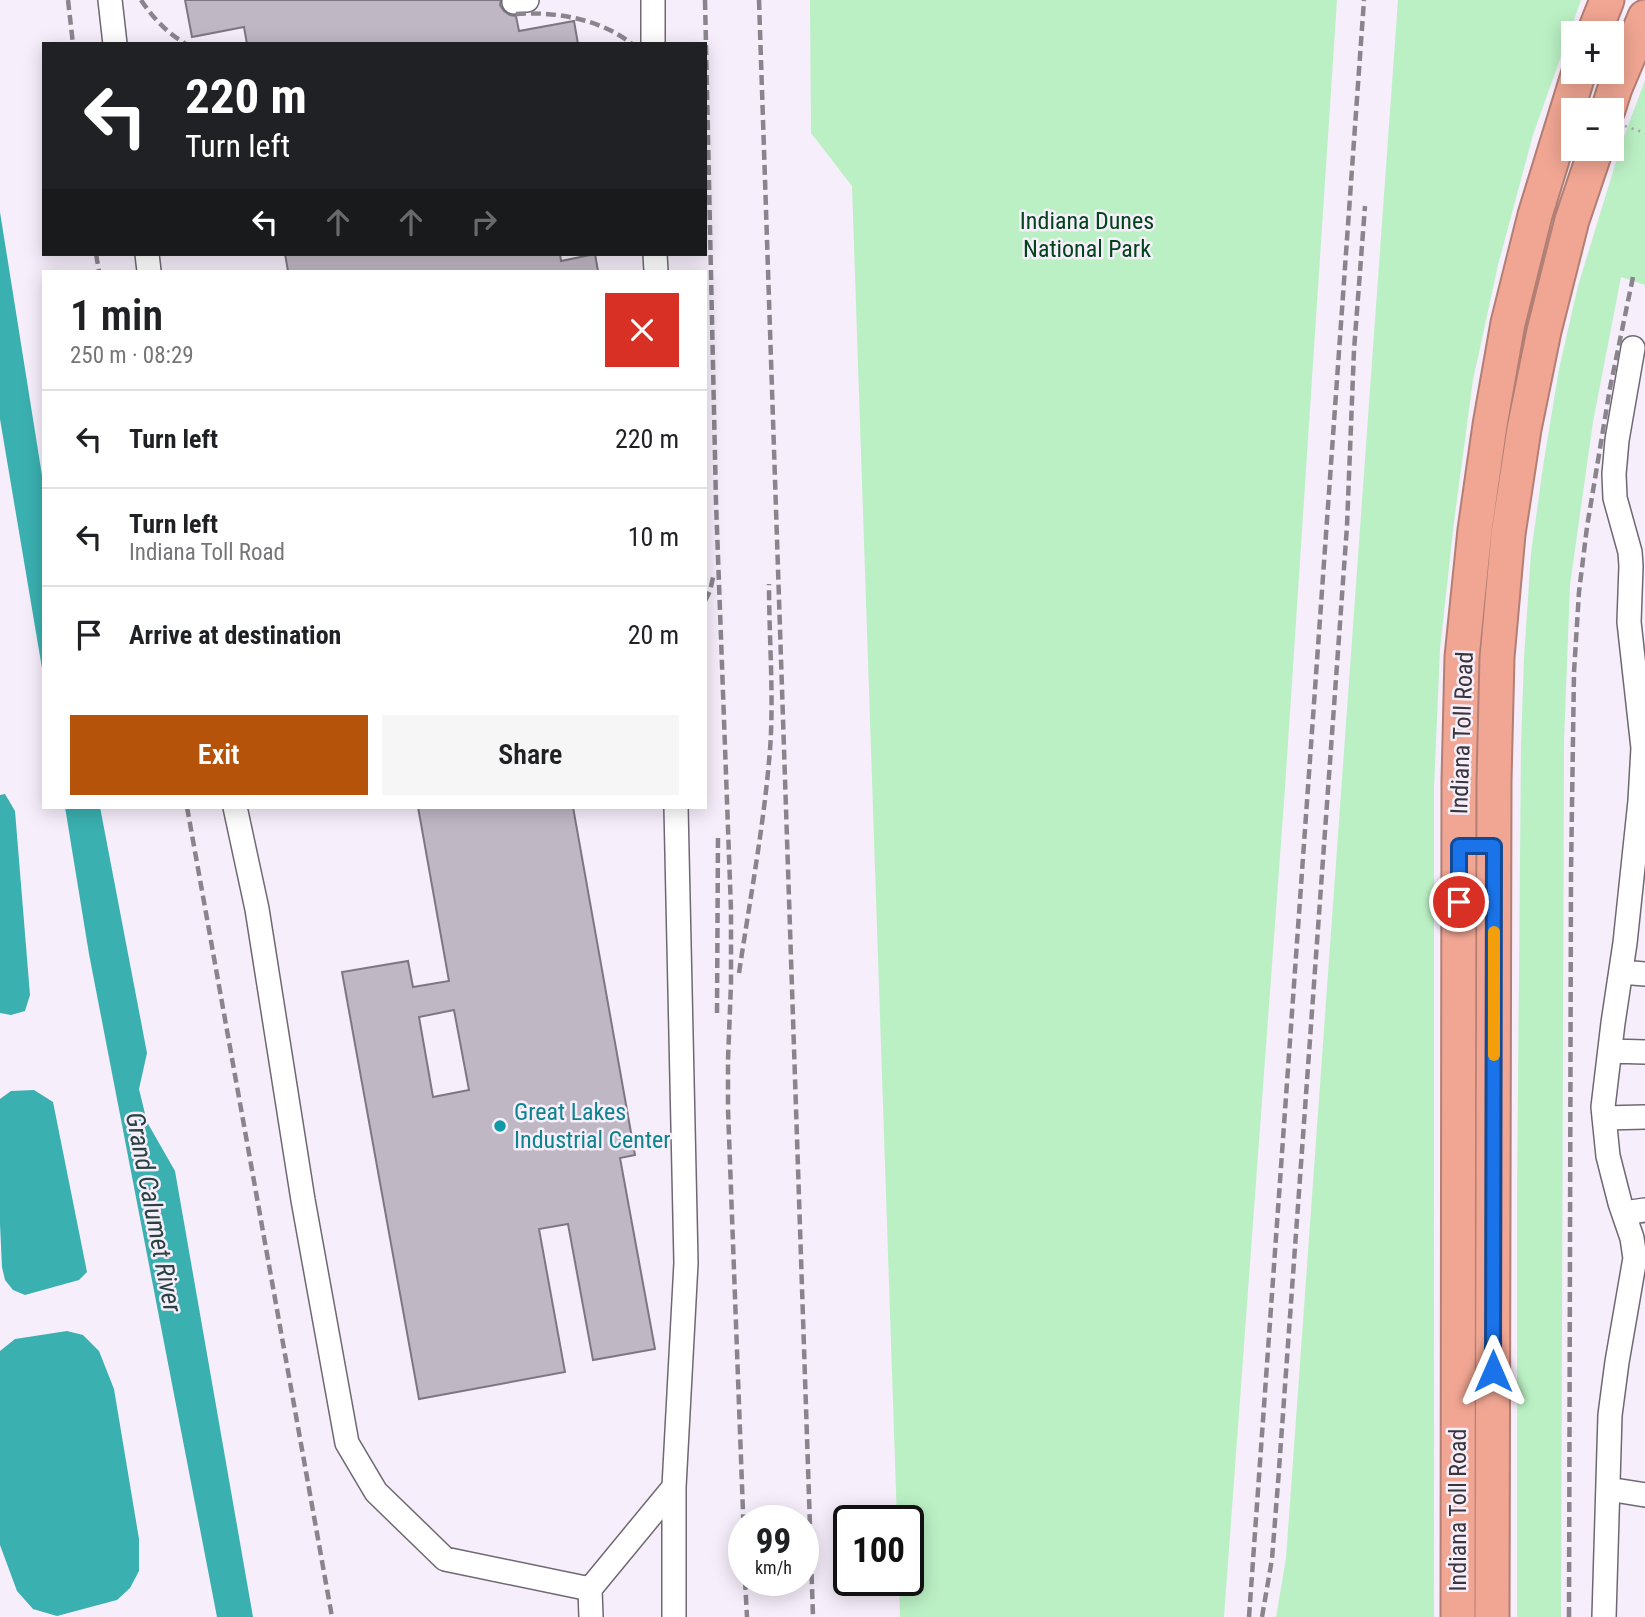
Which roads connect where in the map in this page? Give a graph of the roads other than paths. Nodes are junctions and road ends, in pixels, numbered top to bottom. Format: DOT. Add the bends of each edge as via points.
graph roads {
  1 [pos="110,0"];
  2 [pos="653,0"];
  3 [pos="1607,0"];
  4 [pos="1645,17"];
  5 [pos="1599,21"];
  6 [pos="115,42"];
  7 [pos="653,42"];
  8 [pos="1575,84"];
  9 [pos="1615,98"];
  10 [pos="1592,161"];
  11 [pos="1633,348"];
  12 [pos="1638,644"];
  13 [pos="1644,748"];
  14 [pos="235,809"];
  15 [pos="676,809"];
  16 [pos="1459,846"];
  17 [pos="1494,846"];
  18 [pos="1638,888"];
  19 [pos="1621,972"];
  20 [pos="1645,974"];
  21 [pos="1609,1051"];
  22 [pos="1645,1052"];
  23 [pos="1645,1116"];
  24 [pos="1604,1118"];
  25 [pos="1634,1212"];
  26 [pos="674,1487"];
  27 [pos="1608,1489"];
  28 [pos="1645,1495"];
  29 [pos="590,1589"];
  30 [pos="592,1617"];
  31 [pos="674,1617"];
  32 [pos="1458,1617"];
  33 [pos="1492,1617"];
  34 [pos="1604,1617"];
  1 -- 6 [label="lane"];
  2 -- 7 [label="lane"];
  3 -- 5 [label="highway"];
  4 -- 9 [label="highway" via="1615,88"];
  8 -- 16 [label="highway, Indiana Toll Road" via="1535,215 1508,323 1490,425 1462,657"];
  10 -- 17 [label="highway, Indiana Toll Road" via="1544,331 1508,534 1497,657"];
  11 -- 12 [label="lane" via="1614,474 1615,498 1630,552 1629,622"];
  12 -- 13 [label="lane"];
  13 -- 18 [label="lane"];
  14 -- 29 [label="lane" via="257,909 347,1443 376,1492 444,1559"];
  15 -- 26 [label="lane" via="686,1262"];
  16 -- 17 [label="lane"];
  16 -- 32 [label="highway, Indiana Toll Road"];
  17 -- 33 [label="highway, Indiana Toll Road"];
  18 -- 19 [label="lane"];
  19 -- 20 [label="lane"];
  19 -- 21 [label="lane"];
  21 -- 22 [label="lane"];
  21 -- 24 [label="lane"];
  23 -- 24 [label="lane"];
  24 -- 25 [label="lane" via="1608,1156"];
  25 -- 27 [label="lane" via="1635,1258 1610,1415"];
  26 -- 29 [label="lane"];
  26 -- 31 [label="lane"];
  27 -- 28 [label="lane"];
  27 -- 34 [label="lane"];
  29 -- 30 [label="lane"];
}
